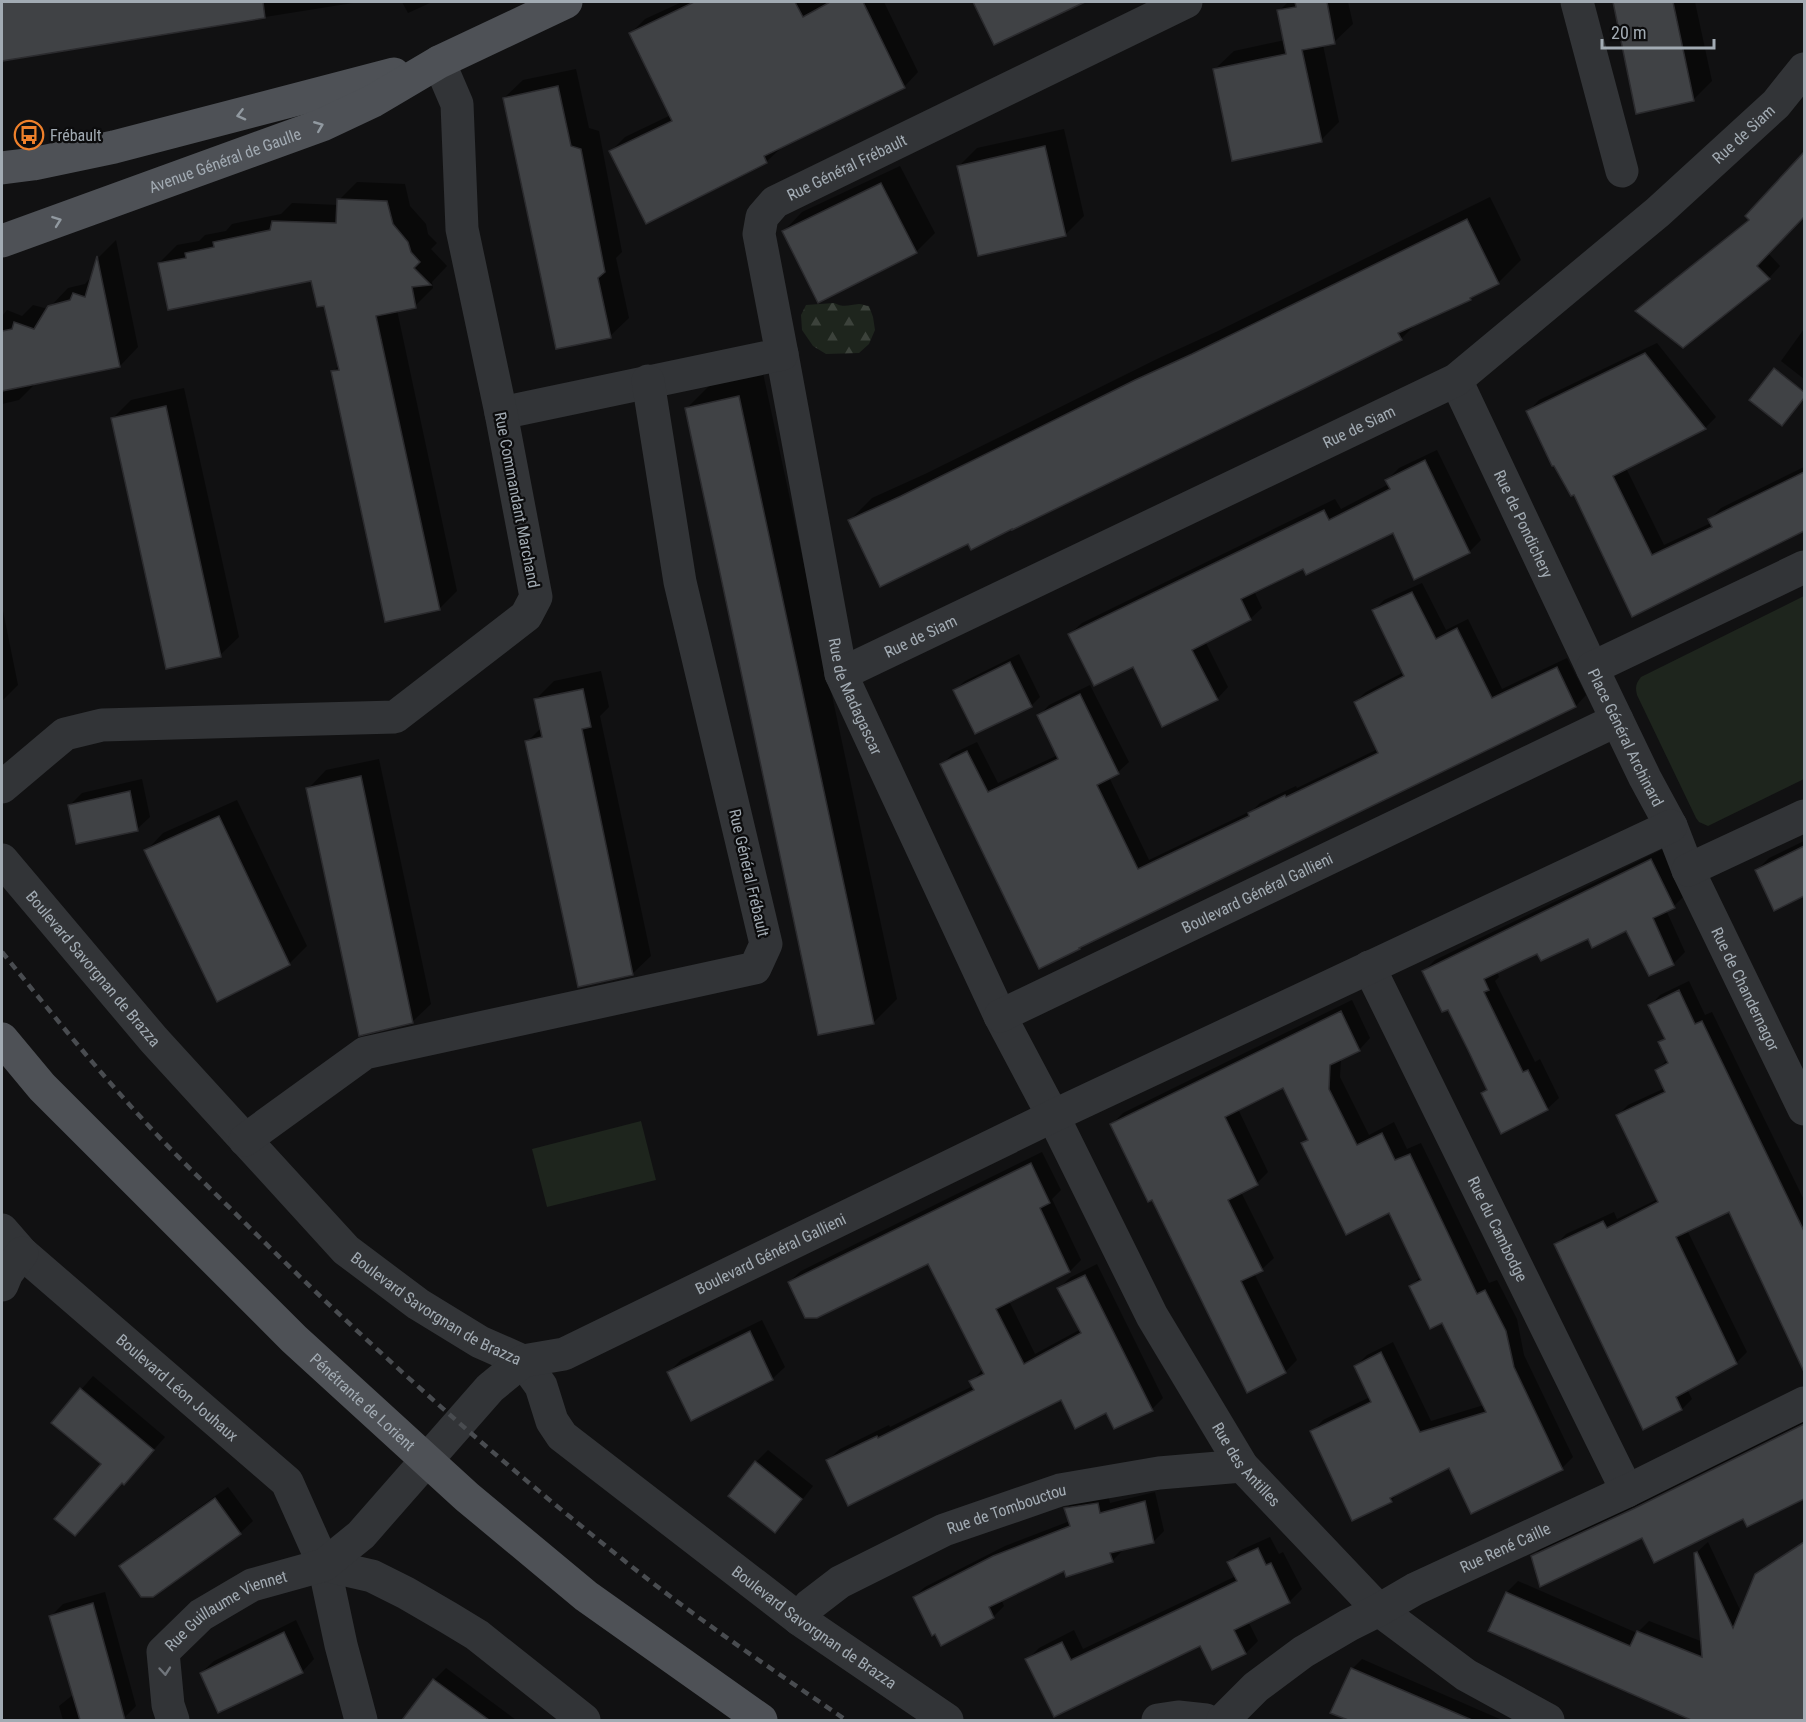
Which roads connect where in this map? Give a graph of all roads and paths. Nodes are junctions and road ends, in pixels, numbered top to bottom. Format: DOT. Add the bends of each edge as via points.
graph roads {
  1 [pos="566,2"];
  2 [pos="1186,2"];
  3 [pos="1577,2"];
  4 [pos="439,62"];
  5 [pos="1804,69"];
  6 [pos="2,168"];
  7 [pos="1622,171"];
  8 [pos="2,241"];
  9 [pos="782,354"];
  10 [pos="1456,380"];
  11 [pos="648,381"];
  12 [pos="501,413"];
  13 [pos="1804,567"];
  14 [pos="1592,668"];
  15 [pos="841,674"];
  16 [pos="1617,720"];
  17 [pos="2,787"];
  18 [pos="1804,816"];
  19 [pos="1671,826"];
  20 [pos="2,860"];
  21 [pos="1688,870"];
  22 [pos="1369,967"];
  23 [pos="1000,1016"];
  24 [pos="2,1039"];
  25 [pos="1804,1108"];
  26 [pos="1053,1116"];
  27 [pos="245,1140"];
  28 [pos="12,1241"];
  29 [pos="2,1285"];
  30 [pos="523,1361"];
  31 [pos="1804,1403"];
  32 [pos="1242,1466"];
  33 [pos="1627,1491"];
  34 [pos="324,1565"];
  35 [pos="1379,1610"];
  36 [pos="799,1619"];
  37 [pos="173,1720"];
  38 [pos="361,1720"];
  39 [pos="584,1720"];
  40 [pos="761,1720"];
  41 [pos="947,1720"];
  42 [pos="1158,1720"];
  43 [pos="1206,1720"];
  44 [pos="1223,1720"];
  45 [pos="1548,1720"];
  1 -- 4 [label="main road, Avenue Général de Gaulle"];
  2 -- 9 [label="street, Rue Général Frébault" via="774,202 762,217 759,234"];
  3 -- 7 [label="street"];
  4 -- 6 [label="main road, Avenue Général de Gaulle, one-way" via="114,147"];
  8 -- 4 [label="main road, Avenue Général de Gaulle, one-way" via="322,125 373,101"];
  4 -- 12 [label="street, Rue Commandant Marchand" via="457,104 462,229"];
  5 -- 10 [label="street, Rue de Siam" via="1776,104 1658,212"];
  9 -- 11 [label="street"];
  9 -- 15 [label="street, Rue de Madagascar"];
  10 -- 14 [label="street, Rue de Pondichery"];
  10 -- 15 [label="street, Rue de Siam"];
  11 -- 12 [label="street"];
  11 -- 27 [label="street, Rue Général Frébault" via="680,582 766,944 755,968 365,1053"];
  12 -- 17 [label="street, Rue Commandant Marchand" via="536,597 526,616 396,717 102,725 65,734"];
  13 -- 14 [label="street, Place Général Archinard"];
  14 -- 16 [label="street, Place Général Archinard"];
  15 -- 23 [label="street, Rue de Madagascar"];
  16 -- 19 [label="street, Place Général Archinard"];
  16 -- 23 [label="street, Boulevard Général Gallieni"];
  18 -- 21 [label="street"];
  19 -- 21 [label="street, Place Général Archinard"];
  19 -- 22 [label="street, Boulevard Général Gallieni"];
  20 -- 27 [label="street, Boulevard Savorgnan de Brazza" via="154,1040"];
  21 -- 25 [label="street, Rue de Chandernagor"];
  22 -- 26 [label="street, Boulevard Général Gallieni"];
  22 -- 33 [label="street, Rue du Cambodge"];
  23 -- 26 [label="street"];
  24 -- 40 [label="main road, Pénétrante de Lorient" via="42,1087 294,1339 467,1497 586,1596"];
  26 -- 30 [label="street, Boulevard Général Gallieni" via="564,1354"];
  26 -- 32 [label="street, Rue des Antilles" via="1152,1316"];
  27 -- 30 [label="street, Boulevard Savorgnan de Brazza" via="346,1250 418,1304 480,1342"];
  28 -- 29 [label="street"];
  28 -- 34 [label="street, Boulevard Léon Jouhaux" via="287,1482"];
  30 -- 34 [label="street, Boulevard Général Gallieni" via="490,1388 361,1535"];
  30 -- 36 [label="street, Boulevard Savorgnan de Brazza" via="541,1386 552,1421 562,1436"];
  31 -- 33 [label="street, Rue René Caille"];
  32 -- 35 [label="street, Rue des Antilles"];
  32 -- 36 [label="street, Rue de Tombouctou" via="1159,1473 1060,1490 944,1530 840,1581"];
  33 -- 35 [label="street, Rue René Caille" via="1415,1589"];
  34 -- 37 [label="street, Rue Guillaume Viennet, one-way" via="252,1585 201,1615 163,1652"];
  34 -- 38 [label="street, Boulevard Léon Jouhaux"];
  34 -- 39 [label="street" via="372,1576 449,1618 477,1635"];
  35 -- 44 [label="street, Rue René Caille" via="1303,1652 1256,1687"];
  35 -- 45 [label="street, Rue des Antilles" via="1466,1675"];
  36 -- 41 [label="street, Boulevard Savorgnan de Brazza"];
  42 -- 43 [label="street"];
}
